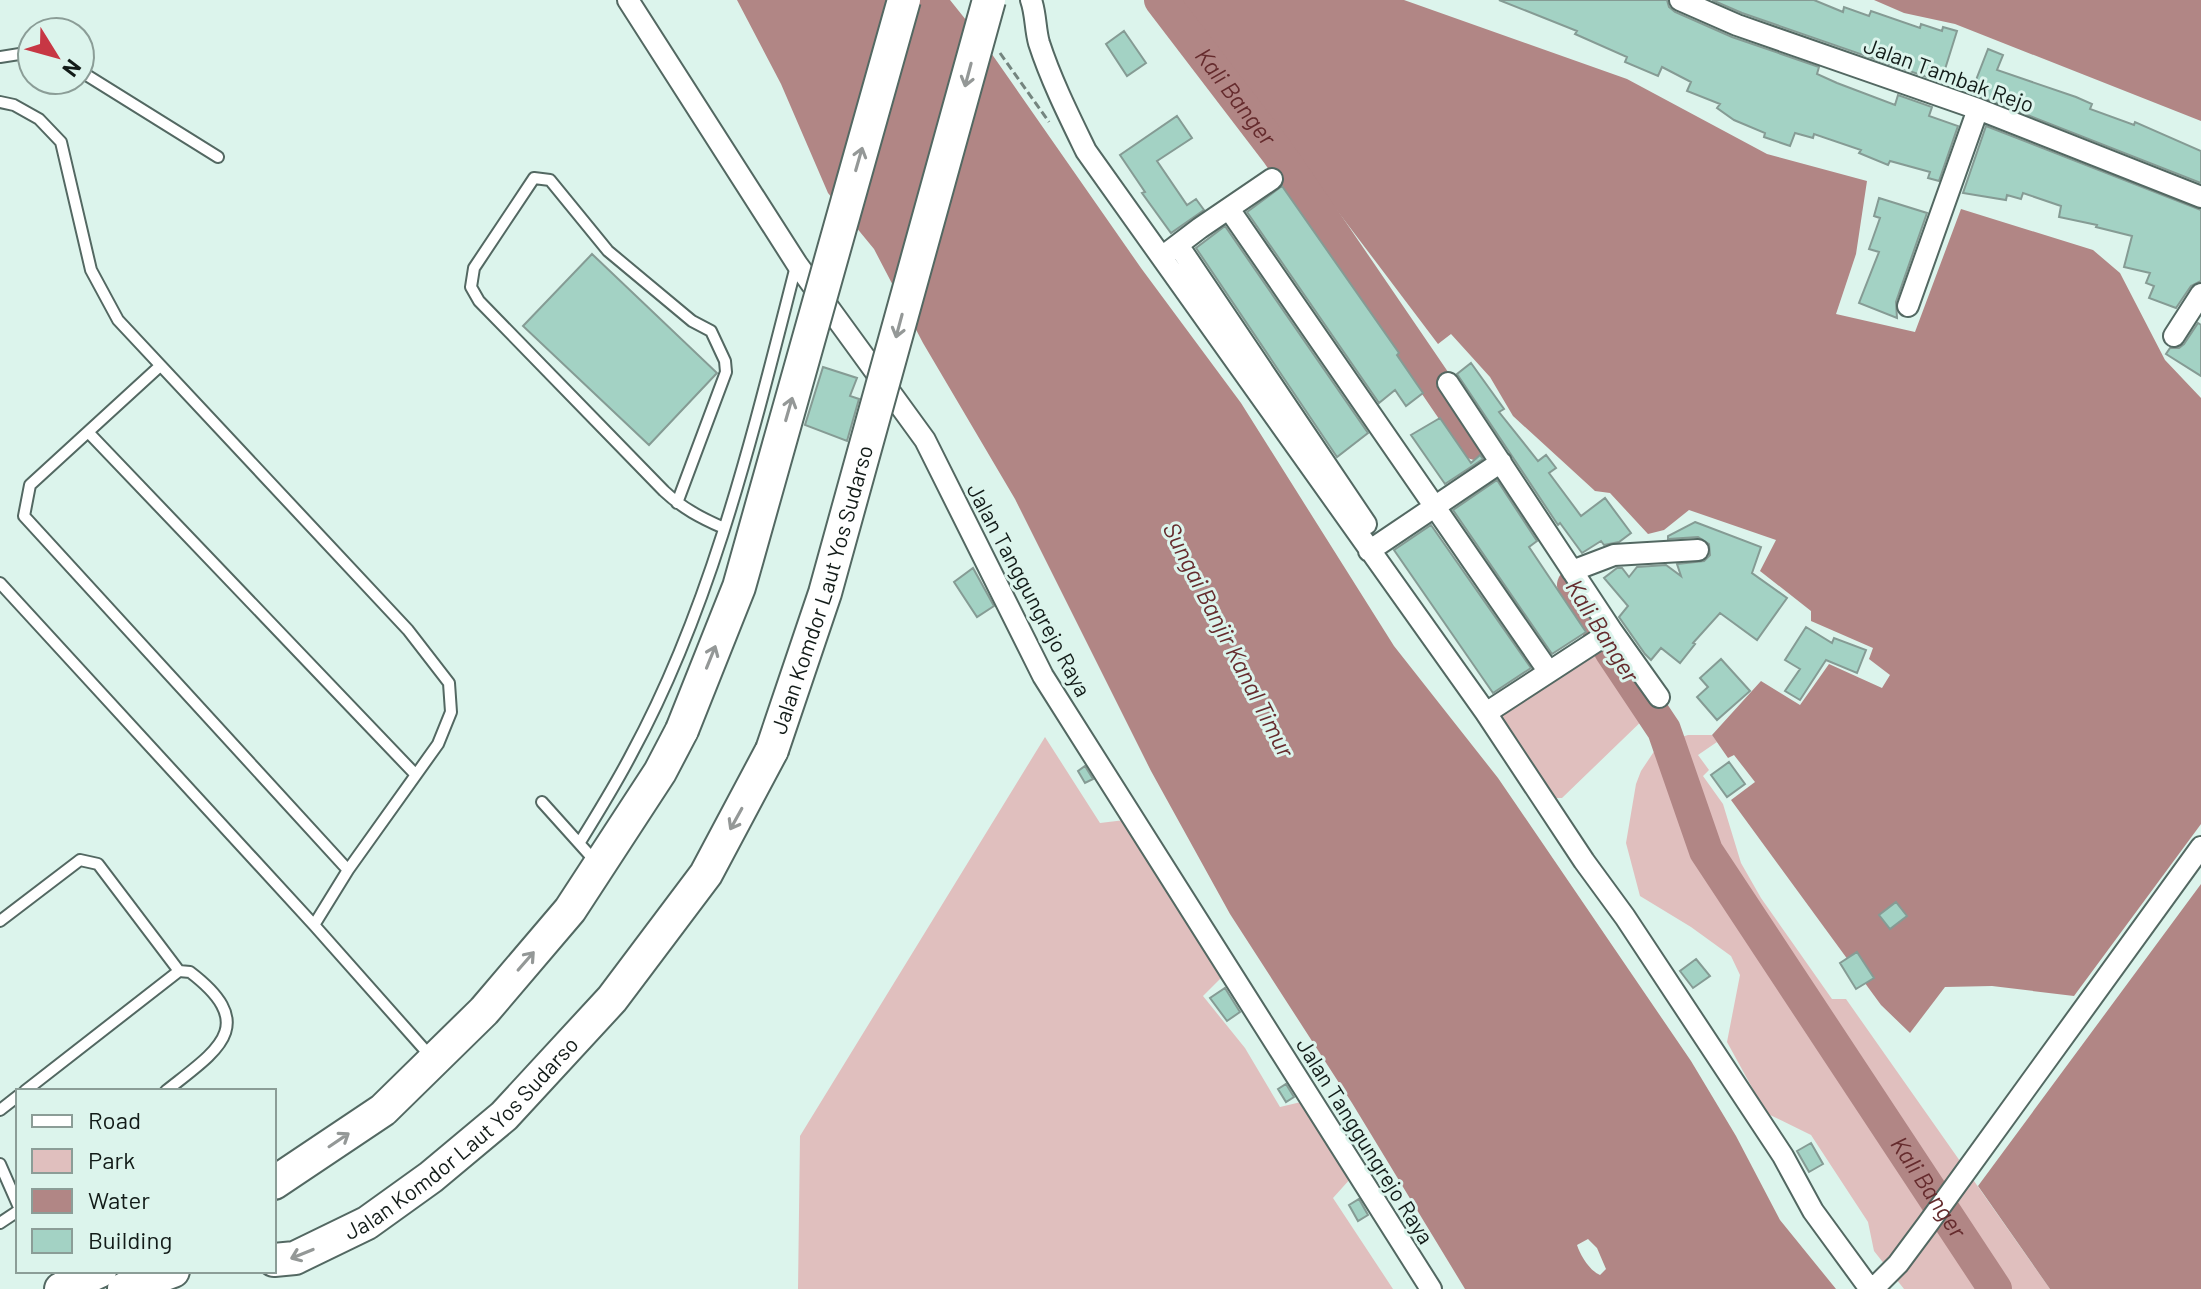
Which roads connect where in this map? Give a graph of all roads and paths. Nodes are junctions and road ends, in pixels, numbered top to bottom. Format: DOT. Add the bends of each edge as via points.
graph roads {
  1 [pos="628,0"];
  2 [pos="904,0"];
  3 [pos="989,0"];
  4 [pos="1032,0"];
  5 [pos="1680,0"];
  6 [pos="96,81"];
  7 [pos="0,102"];
  8 [pos="1978,109"];
  9 [pos="218,157"];
  10 [pos="1272,179"];
  11 [pos="2201,197"];
  12 [pos="1229,209"];
  13 [pos="1178,245"];
  14 [pos="1161,258"];
  15 [pos="797,264"];
  16 [pos="2201,294"];
  17 [pos="1908,306"];
  18 [pos="2174,336"];
  19 [pos="160,366"];
  20 [pos="1448,383"];
  21 [pos="88,432"];
  22 [pos="1501,462"];
  23 [pos="677,503"];
  24 [pos="1434,506"];
  25 [pos="724,528"];
  26 [pos="1374,547"];
  27 [pos="1698,550"];
  28 [pos="1572,571"];
  29 [pos="0,583"];
  30 [pos="1612,631"];
  31 [pos="1549,672"];
  32 [pos="1659,697"];
  33 [pos="1491,710"];
  34 [pos="416,775"];
  35 [pos="542,802"];
  36 [pos="2201,847"];
  37 [pos="589,854"];
  38 [pos="348,870"];
  39 [pos="0,921"];
  40 [pos="314,925"];
  41 [pos="179,971"];
  42 [pos="434,1061"];
  43 [pos="28,1089"];
  44 [pos="168,1089"];
  45 [pos="16,1098"];
  46 [pos="0,1110"];
  47 [pos="0,1164"];
  48 [pos="276,1182"];
  49 [pos="16,1203"];
  50 [pos="16,1210"];
  51 [pos="0,1223"];
  52 [pos="276,1260"];
  53 [pos="168,1273"];
  54 [pos="124,1289"];
  55 [pos="1431,1289"];
  56 [pos="1871,1289"];
  1 -- 15 [label="street, Jalan Tanggungrejo Raya"];
  37 -- 2 [label="highway, one-way, bridge" via="660,772 739,587"];
  3 -- 52 [label="highway, Jalan Komdor Laut Yos Sudarso, one-way, bridge" via="825,593 772,750 706,874 612,999 504,1116 367,1223 295,1258"];
  4 -- 14 [label="street" via="1045,59 1086,151"];
  5 -- 8 [label="street, Jalan Tambak Rejo"];
  6 -- 9 [label="lane"];
  7 -- 19 [label="lane" via="39,119 61,142 91,270 118,320"];
  8 -- 11 [label="street, Jalan Tambak Rejo"];
  8 -- 17 [label="street"];
  10 -- 12 [label="street"];
  12 -- 13 [label="street"];
  12 -- 24 [label="street"];
  13 -- 14 [label="street"];
  13 -- 26 [label="street"];
  14 -- 26 [label="street"];
  15 -- 25 [label="lane"];
  15 -- 55 [label="street, Jalan Tanggungrejo Raya" via="925,440 1043,676"];
  16 -- 18 [label="street"];
  19 -- 21 [label="lane"];
  19 -- 34 [label="lane" via="408,630 449,683 451,712 438,744"];
  20 -- 22 [label="street"];
  21 -- 34 [label="lane"];
  21 -- 38 [label="lane" via="30,485 24,516"];
  22 -- 24 [label="street"];
  22 -- 28 [label="street"];
  23 -- 23 [label="lane" via="471,287 474,268 534,178 550,180 608,251 711,331 722,353 726,372"];
  23 -- 25 [label="lane"];
  24 -- 26 [label="street"];
  24 -- 31 [label="street"];
  25 -- 37 [label="lane" via="666,681"];
  26 -- 33 [label="street"];
  27 -- 28 [label="street" via="1614,555"];
  28 -- 30 [label="street"];
  29 -- 40 [label="lane"];
  30 -- 31 [label="street"];
  30 -- 32 [label="street"];
  31 -- 33 [label="street"];
  33 -- 56 [label="street" via="1584,861 1783,1156 1813,1211"];
  34 -- 38 [label="lane"];
  35 -- 37 [label="lane"];
  36 -- 56 [label="street" via="1898,1264"];
  42 -- 37 [label="highway, one-way" via="570,910"];
  38 -- 40 [label="lane"];
  39 -- 41 [label="lane" via="80,860 98,864"];
  40 -- 42 [label="lane"];
  41 -- 43 [label="lane"];
  41 -- 44 [label="lane" via="198,978 226,1009 228,1025 212,1054"];
  48 -- 42 [label="highway, one-way" via="383,1110"];
  45 -- 46 [label="lane"];
  47 -- 49 [label="lane"];
  50 -- 51 [label="lane"];
  53 -- 54 [label="highway"];
}
